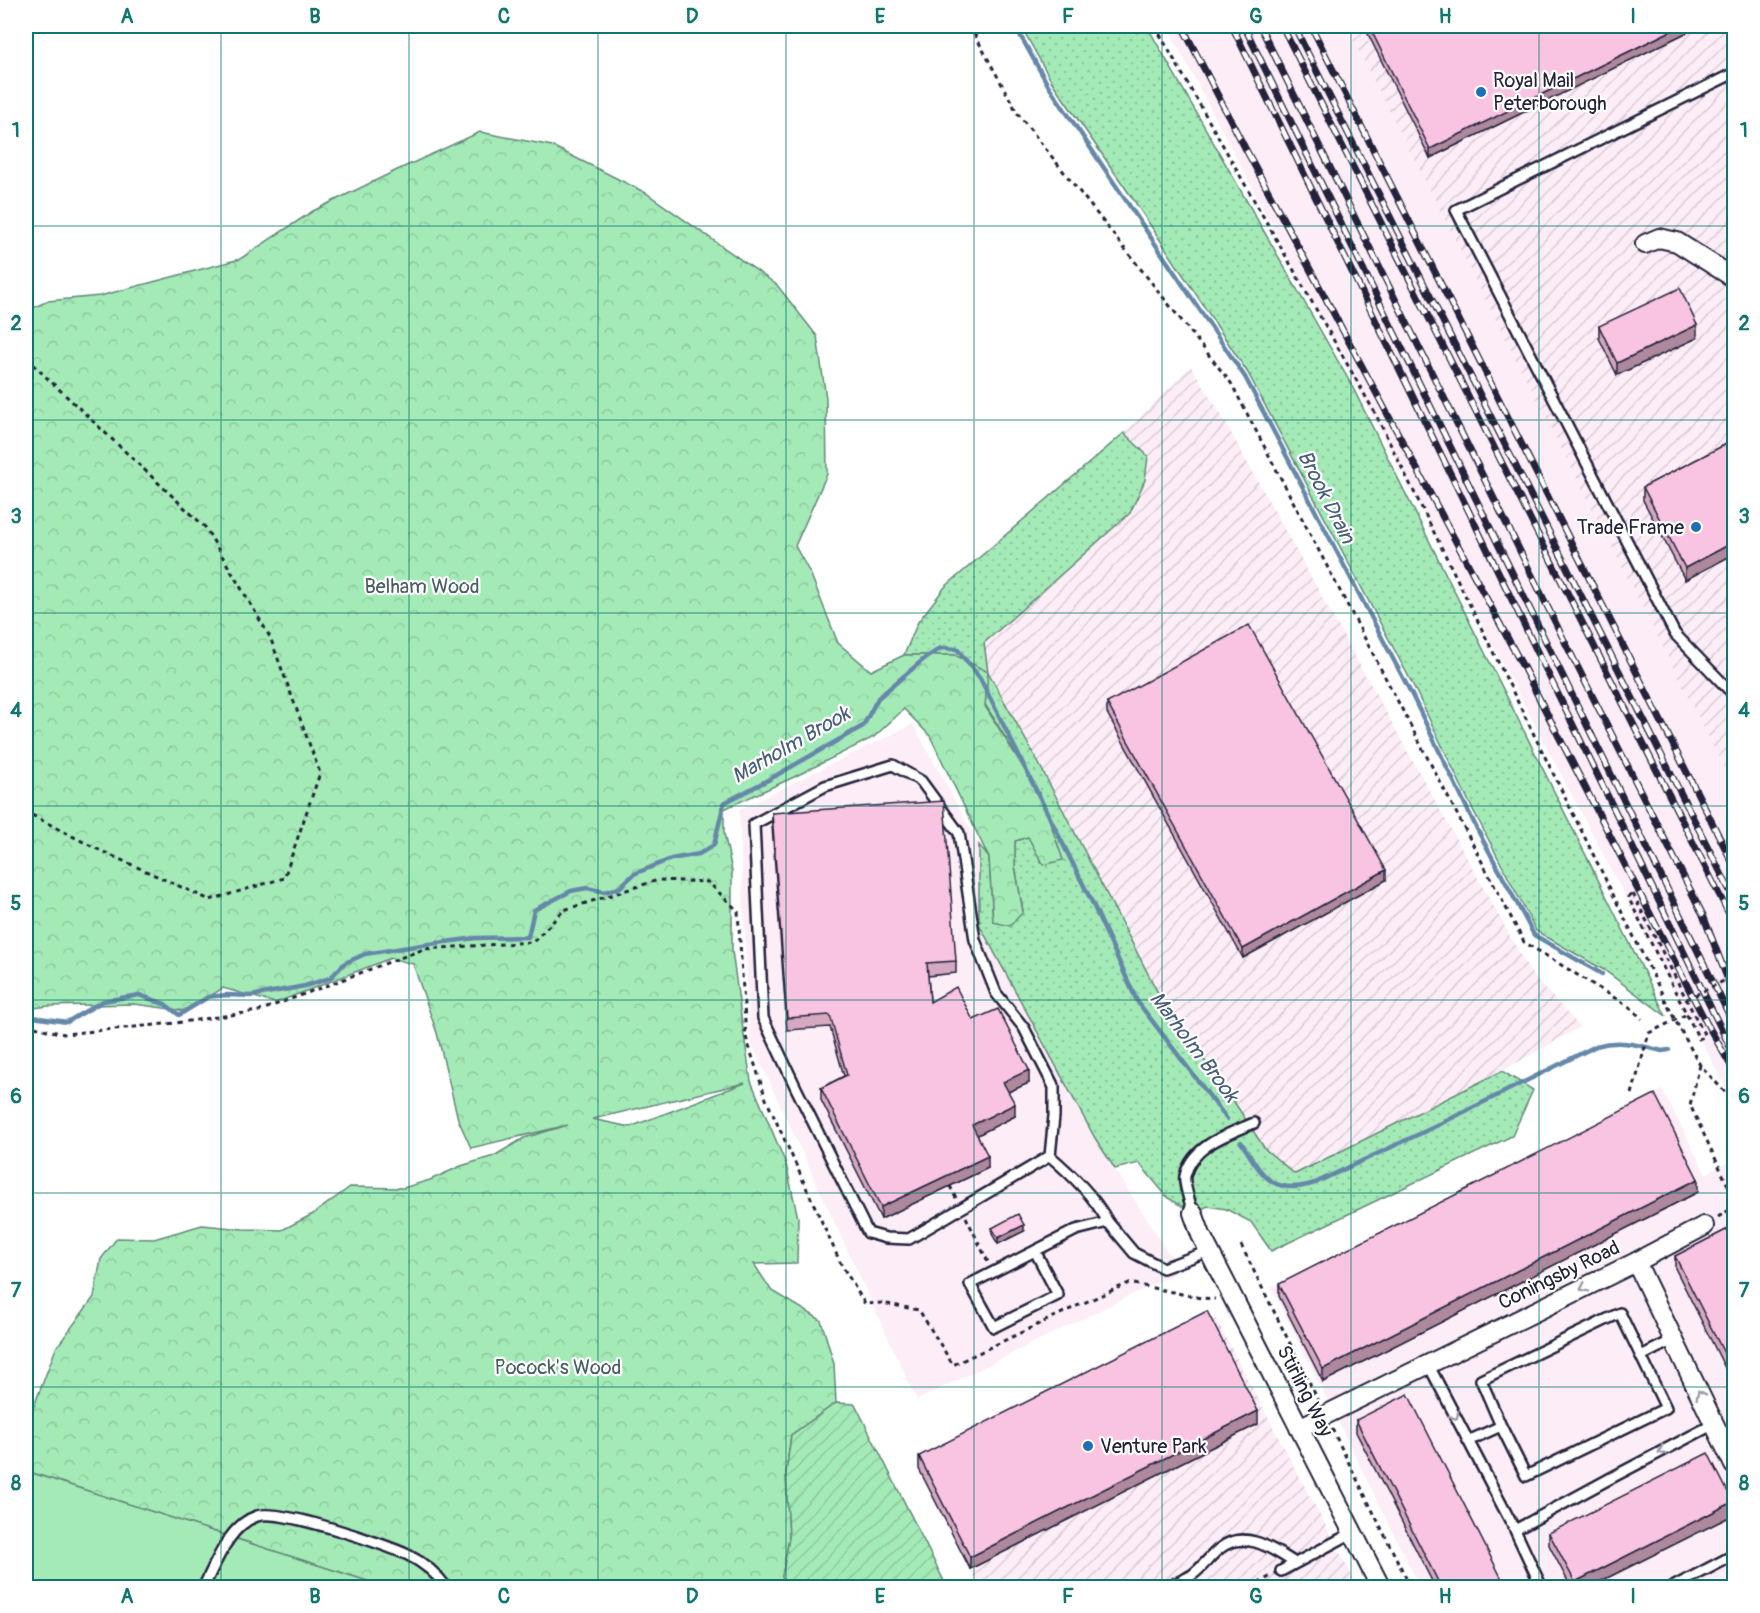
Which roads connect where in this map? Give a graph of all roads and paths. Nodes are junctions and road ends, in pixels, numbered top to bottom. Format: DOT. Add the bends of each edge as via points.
graph roads {
  1 [pos="970,26"];
  2 [pos="1155,26"];
  3 [pos="1734,73"];
  4 [pos="1645,244"];
  5 [pos="1734,278"];
  6 [pos="26,358"];
  7 [pos="1734,695"];
  8 [pos="26,812"];
  9 [pos="1734,976"];
  10 [pos="1687,999"];
  11 [pos="1687,1014"];
  12 [pos="1642,1019"];
  13 [pos="1675,1020"];
  14 [pos="26,1025"];
  15 [pos="1700,1065"];
  16 [pos="1632,1094"];
  17 [pos="1734,1102"];
  18 [pos="1254,1123"];
  19 [pos="1050,1156"];
  20 [pos="950,1186"];
  21 [pos="1734,1198"];
  22 [pos="961,1209"];
  23 [pos="1193,1213"];
  24 [pos="1108,1222"];
  25 [pos="1704,1226"];
  26 [pos="1241,1245"];
  27 [pos="1035,1251"];
  28 [pos="1209,1251"];
  29 [pos="1636,1262"];
  30 [pos="993,1272"];
  31 [pos="1234,1300"];
  32 [pos="1673,1340"];
  33 [pos="1641,1356"];
  34 [pos="1428,1364"];
  35 [pos="1317,1398"];
  36 [pos="1714,1425"];
  37 [pos="1501,1426"];
  38 [pos="1299,1428"];
  39 [pos="1468,1441"];
  40 [pos="1341,1448"];
  41 [pos="1734,1465"];
  42 [pos="1515,1530"];
  43 [pos="1352,1533"];
  44 [pos="1734,1555"];
  45 [pos="1295,1563"];
  46 [pos="1281,1571"];
  47 [pos="203,1587"];
  48 [pos="447,1587"];
  49 [pos="1166,1587"];
  50 [pos="1250,1587"];
  51 [pos="1381,1587"];
  52 [pos="1411,1587"];
  53 [pos="1542,1587"];
  54 [pos="1671,1587"];
  1 -- 12 [label="path" via="1018,114 1231,383 1524,942 1631,1008"];
  2 -- 13 [label="path" via="1376,413"];
  3 -- 7 [label="lane" via="1456,210 1675,634"];
  4 -- 5 [label="street" via="1659,238 1677,242"];
  6 -- 8 [label="path" via="205,527 270,638 320,773 284,878 210,900"];
  9 -- 10 [label="path, bridge"];
  10 -- 11 [label="path" via="1705,1036 1699,1039"];
  10 -- 11 [label="path" via="1634,894 1628,897"];
  11 -- 13 [label="path"];
  13 -- 15 [label="path"];
  13 -- 16 [label="path" via="1649,1033"];
  14 -- 31 [label="path" via="64,1034 259,1011 424,949 533,942 564,909 658,880 708,882 738,911 746,1036 766,1099 841,1263 865,1304 919,1310 953,1365 1129,1283 1201,1298"];
  15 -- 17 [label="path"];
  15 -- 21 [label="path" via="1690,1105"];
  18 -- 23 [label="lane" via="1216,1139 1193,1158 1184,1178"];
  19 -- 22 [label="lane"];
  19 -- 22 [label="lane" via="1054,1087 1024,1028 996,993 975,940 959,832 921,781 893,765 825,786 754,824 764,1018 868,1233 886,1239 909,1239"];
  19 -- 24 [label="lane" via="1073,1177"];
  20 -- 22 [label="path"];
  22 -- 30 [label="path"];
  23 -- 28 [label="street, Stirling Way"];
  24 -- 27 [label="lane" via="1076,1230"];
  24 -- 28 [label="lane" via="1134,1253 1163,1268"];
  25 -- 29 [label="street"];
  26 -- 35 [label="path"];
  27 -- 30 [label="lane"];
  27 -- 30 [label="lane" via="1058,1294 994,1327 970,1284"];
  28 -- 31 [label="street, Stirling Way"];
  29 -- 32 [label="street, Coningsby Road"];
  29 -- 34 [label="street, Coningsby Road, one-way"];
  31 -- 38 [label="street, Stirling Way"];
  32 -- 33 [label="lane"];
  36 -- 32 [label="street, Coningsby Road, one-way"];
  33 -- 37 [label="lane" via="1620,1313 1480,1380"];
  33 -- 37 [label="lane" via="1666,1408 1526,1476"];
  34 -- 38 [label="street, Coningsby Road"];
  34 -- 39 [label="lane, one-way"];
  36 -- 41 [label="street, Coningsby Road"];
  36 -- 42 [label="lane, one-way"];
  37 -- 39 [label="lane"];
  38 -- 43 [label="street, Stirling Way"];
  39 -- 42 [label="lane"];
  40 -- 52 [label="path"];
  42 -- 53 [label="lane"];
  43 -- 45 [label="lane"];
  43 -- 51 [label="street, Stirling Way"];
  44 -- 54 [label="lane"];
  45 -- 46 [label="lane"];
  45 -- 49 [label="lane" via="1250,1539 1234,1541 1192,1575"];
  46 -- 50 [label="path"];
  47 -- 48 [label="lane" via="230,1537 259,1515 307,1521 408,1555"];
}
